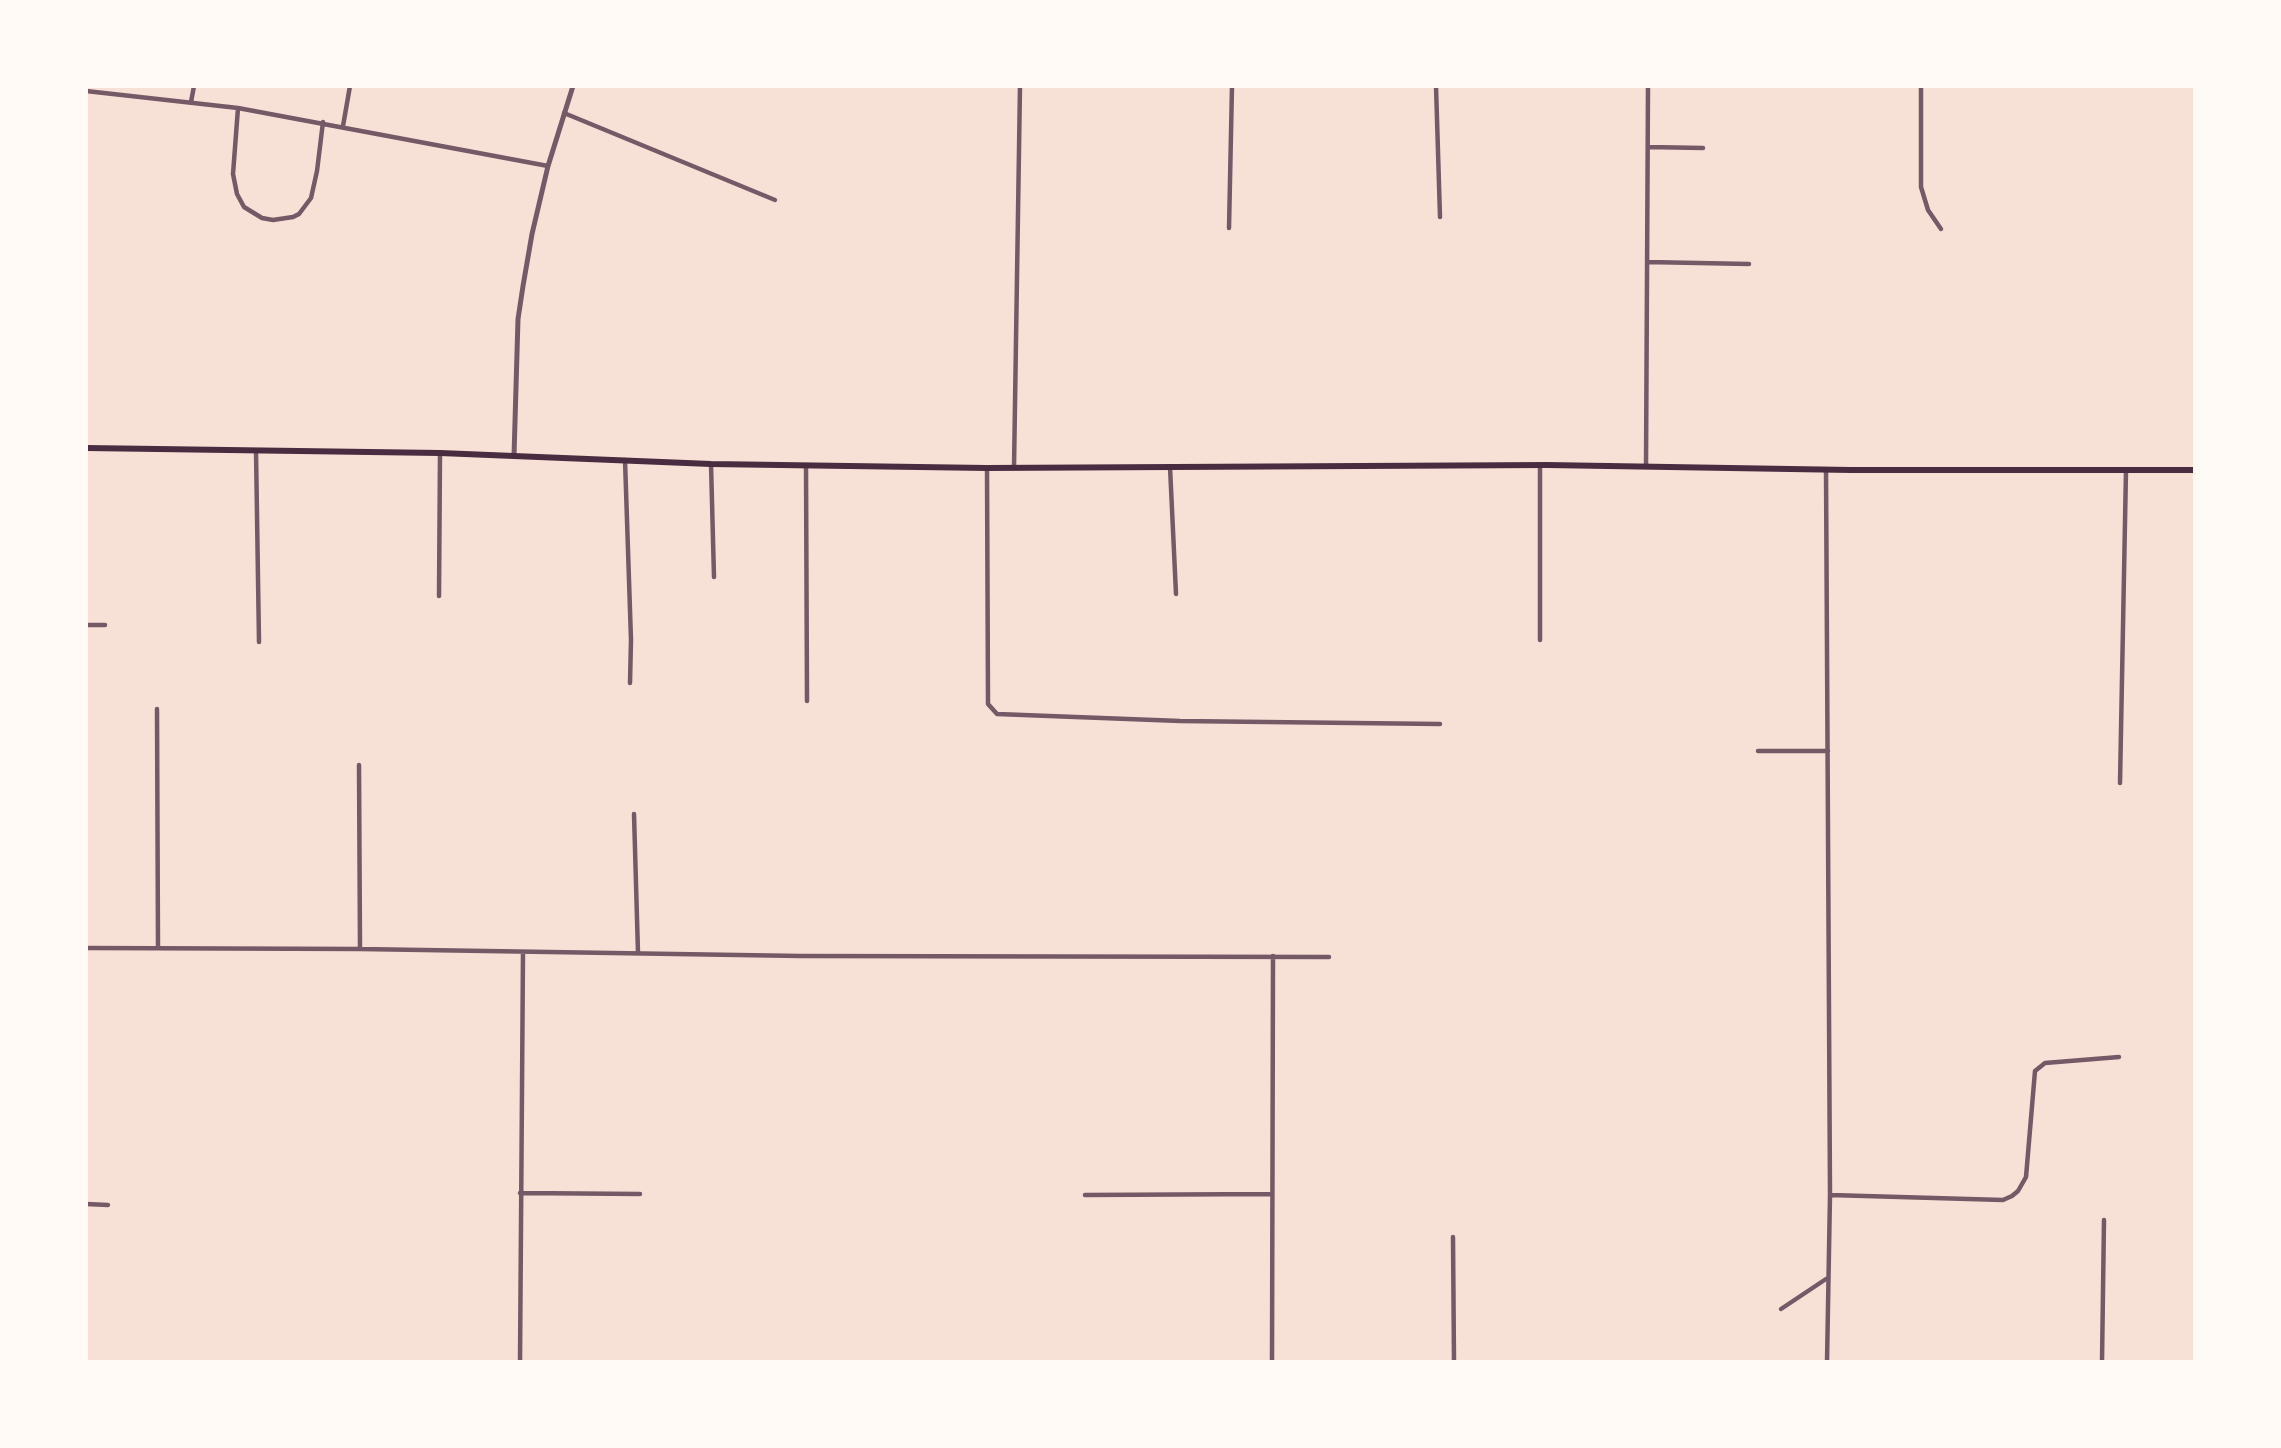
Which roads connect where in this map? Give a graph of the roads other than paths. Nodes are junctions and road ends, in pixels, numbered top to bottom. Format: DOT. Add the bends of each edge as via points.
graph roads {
  1 [pos="194,86"];
  2 [pos="350,86"];
  3 [pos="573,86"];
  4 [pos="1020,86"];
  5 [pos="1232,86"];
  6 [pos="1437,86"];
  7 [pos="1648,86"];
  8 [pos="1921,86"];
  9 [pos="86,91"];
  10 [pos="191,102"];
  11 [pos="238,108"];
  12 [pos="563,113"];
  13 [pos="323,122"];
  14 [pos="342,126"];
  15 [pos="1648,147"];
  16 [pos="1703,148"];
  17 [pos="548,166"];
  18 [pos="775,200"];
  19 [pos="1440,216"];
  20 [pos="1229,228"];
  21 [pos="1941,229"];
  22 [pos="1647,262"];
  23 [pos="1749,264"];
  24 [pos="86,448"];
  25 [pos="256,451"];
  26 [pos="440,453"];
  27 [pos="514,456"];
  28 [pos="625,460"];
  29 [pos="711,464"];
  30 [pos="806,465"];
  31 [pos="1540,465"];
  32 [pos="1646,466"];
  33 [pos="1170,467"];
  34 [pos="988,468"];
  35 [pos="1014,468"];
  36 [pos="1826,469"];
  37 [pos="2126,470"];
  38 [pos="2195,470"];
  39 [pos="714,577"];
  40 [pos="1176,594"];
  41 [pos="439,596"];
  42 [pos="86,625"];
  43 [pos="105,625"];
  44 [pos="1540,640"];
  45 [pos="259,642"];
  46 [pos="630,683"];
  47 [pos="807,701"];
  48 [pos="157,709"];
  49 [pos="1440,724"];
  50 [pos="1758,751"];
  51 [pos="1828,751"];
  52 [pos="359,765"];
  53 [pos="2120,783"];
  54 [pos="634,814"];
  55 [pos="86,948"];
  56 [pos="158,948"];
  57 [pos="360,949"];
  58 [pos="523,952"];
  59 [pos="638,953"];
  60 [pos="1273,956"];
  61 [pos="1329,957"];
  62 [pos="2119,1057"];
  63 [pos="520,1193"];
  64 [pos="640,1194"];
  65 [pos="1272,1194"];
  66 [pos="1085,1195"];
  67 [pos="1830,1195"];
  68 [pos="86,1203"];
  69 [pos="108,1205"];
  70 [pos="2104,1220"];
  71 [pos="1453,1237"];
  72 [pos="1827,1279"];
  73 [pos="1781,1309"];
  74 [pos="520,1362"];
  75 [pos="1272,1362"];
  76 [pos="1454,1362"];
  77 [pos="1827,1362"];
  78 [pos="2102,1362"];
  1 -- 10 [label="street"];
  2 -- 14 [label="street"];
  3 -- 12 [label="street"];
  4 -- 35 [label="street"];
  5 -- 20 [label="street"];
  6 -- 19 [label="street"];
  7 -- 15 [label="street"];
  8 -- 21 [label="street" via="1921,187 1928,210"];
  9 -- 10 [label="street"];
  10 -- 11 [label="street"];
  11 -- 13 [label="street"];
  11 -- 13 [label="street" via="233,174 237,194 253,214 273,220 299,214 311,198"];
  12 -- 17 [label="street"];
  12 -- 18 [label="street"];
  13 -- 14 [label="street"];
  14 -- 17 [label="street"];
  15 -- 16 [label="street"];
  15 -- 22 [label="street"];
  17 -- 27 [label="street" via="520,308"];
  22 -- 23 [label="street"];
  22 -- 32 [label="street"];
  24 -- 25 [label="main road"];
  25 -- 26 [label="main road"];
  25 -- 45 [label="street"];
  26 -- 27 [label="main road"];
  26 -- 41 [label="street"];
  27 -- 28 [label="main road"];
  28 -- 29 [label="main road"];
  28 -- 46 [label="street"];
  29 -- 30 [label="main road"];
  29 -- 39 [label="street"];
  30 -- 34 [label="main road"];
  30 -- 47 [label="street"];
  31 -- 32 [label="main road"];
  31 -- 33 [label="main road"];
  31 -- 44 [label="street"];
  32 -- 36 [label="main road"];
  33 -- 35 [label="main road"];
  33 -- 40 [label="street"];
  34 -- 35 [label="main road"];
  34 -- 49 [label="street" via="988,704 997,714"];
  36 -- 37 [label="main road"];
  36 -- 51 [label="street"];
  37 -- 38 [label="main road"];
  37 -- 53 [label="street"];
  42 -- 43 [label="street"];
  48 -- 56 [label="street"];
  50 -- 51 [label="street"];
  51 -- 67 [label="street"];
  52 -- 57 [label="street"];
  54 -- 59 [label="street"];
  55 -- 56 [label="street"];
  56 -- 57 [label="street"];
  57 -- 58 [label="street"];
  58 -- 59 [label="street"];
  58 -- 63 [label="street"];
  59 -- 60 [label="street"];
  60 -- 61 [label="street"];
  60 -- 65 [label="street"];
  62 -- 67 [label="street" via="2045,1063 2035,1071 2025,1177 2018,1191 2003,1200"];
  63 -- 64 [label="street"];
  63 -- 74 [label="street"];
  65 -- 66 [label="street"];
  65 -- 75 [label="street"];
  67 -- 72 [label="street"];
  68 -- 69 [label="street"];
  70 -- 78 [label="street"];
  71 -- 76 [label="street"];
  72 -- 73 [label="street"];
  72 -- 77 [label="street"];
}
